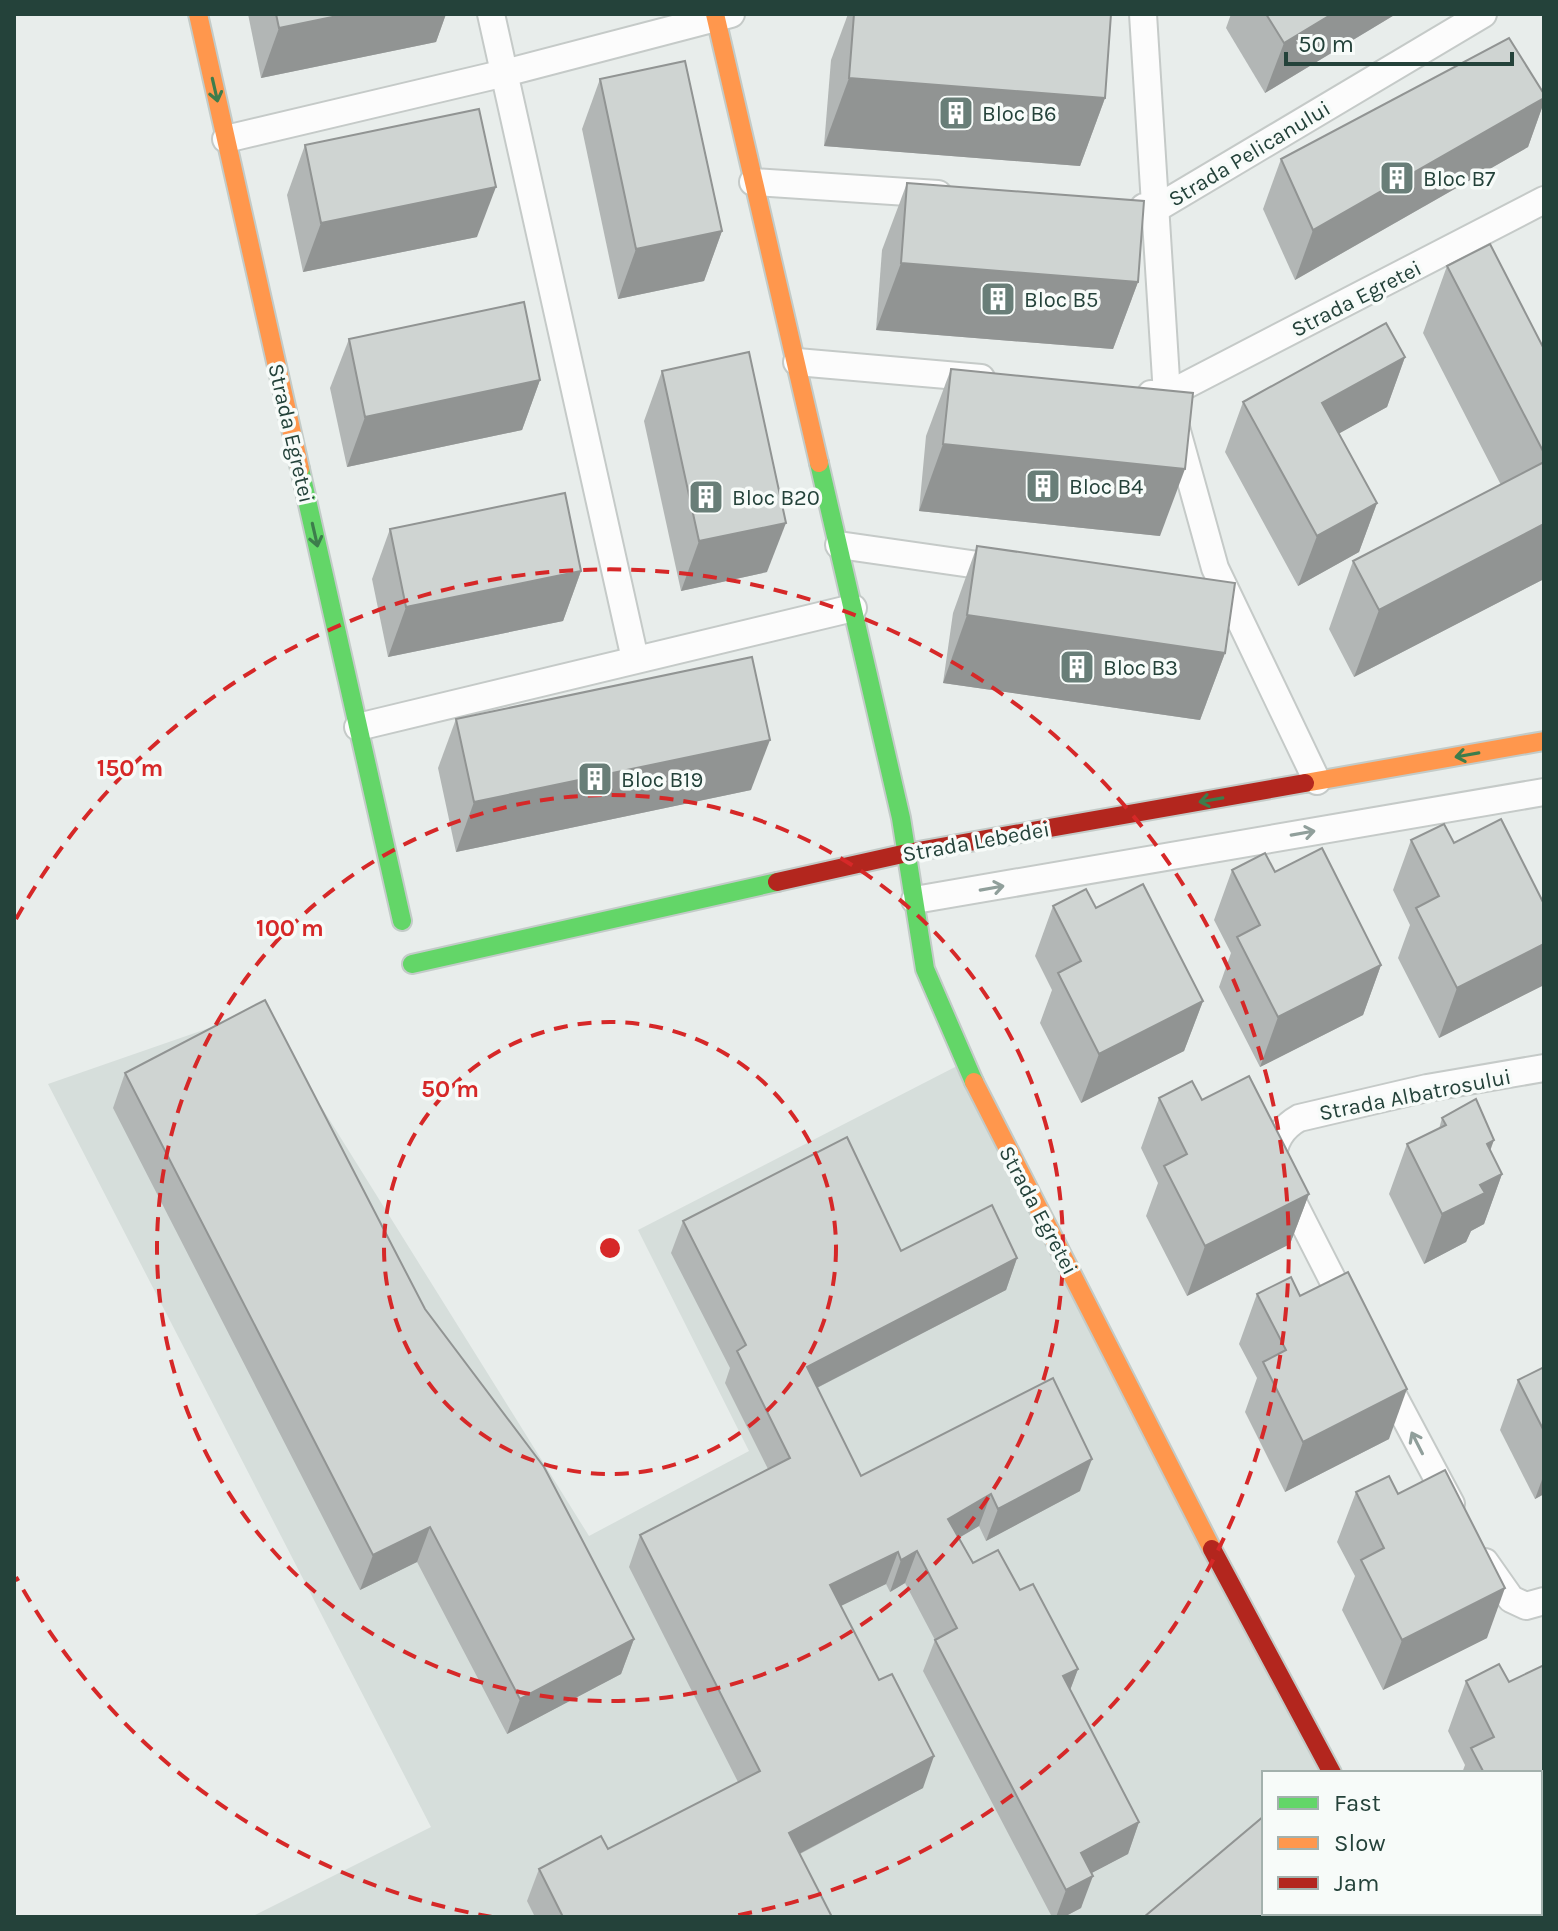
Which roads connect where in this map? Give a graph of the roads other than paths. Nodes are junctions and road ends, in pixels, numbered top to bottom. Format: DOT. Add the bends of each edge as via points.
graph roads {
  1 [pos="198,14"];
  2 [pos="491,14"];
  3 [pos="1143,14"];
  4 [pos="1483,14"];
  5 [pos="721,16"];
  6 [pos="505,73"];
  7 [pos="226,139"];
  8 [pos="753,182"];
  9 [pos="956,195"];
  10 [pos="1544,200"];
  11 [pos="1126,206"];
  12 [pos="1157,208"];
  13 [pos="797,362"];
  14 [pos="1002,380"];
  15 [pos="1128,392"];
  16 [pos="1167,395"];
  17 [pos="839,545"];
  18 [pos="1026,571"];
  19 [pos="853,608"];
  20 [pos="635,659"];
  21 [pos="358,727"];
  22 [pos="1544,741"];
  23 [pos="1317,781"];
  24 [pos="1544,792"];
  25 [pos="907,853"];
  26 [pos="915,900"];
  27 [pos="402,921"];
  28 [pos="412,964"];
  29 [pos="1544,1068"];
  30 [pos="1362,1336"];
  31 [pos="1376,1363"];
  32 [pos="1461,1521"];
  33 [pos="1476,1546"];
  34 [pos="1544,1601"];
  35 [pos="1331,1771"];
  1 -- 7 [label="street, Strada Egretei, one-way"];
  2 -- 6 [label="street"];
  3 -- 12 [label="street"];
  4 -- 12 [label="street, Strada Pelicanului"];
  5 -- 6 [label="street, Strada Egretei"];
  5 -- 8 [label="street, Strada Egretei"];
  6 -- 7 [label="street, Strada Egretei"];
  6 -- 20 [label="street"];
  7 -- 21 [label="street, Strada Egretei, one-way"];
  8 -- 9 [label="street"];
  8 -- 13 [label="street, Strada Egretei"];
  10 -- 16 [label="street, Strada Egretei"];
  11 -- 12 [label="street, Strada Pelicanului"];
  12 -- 16 [label="street"];
  13 -- 14 [label="street"];
  13 -- 17 [label="street, Strada Egretei"];
  15 -- 16 [label="street"];
  16 -- 23 [label="street" via="1215,568"];
  17 -- 18 [label="street"];
  17 -- 19 [label="street, Strada Egretei"];
  19 -- 20 [label="street"];
  19 -- 25 [label="street, Strada Egretei"];
  20 -- 21 [label="street"];
  21 -- 27 [label="street, Strada Egretei"];
  22 -- 23 [label="street, Strada Lebedei, one-way"];
  23 -- 25 [label="street, Strada Lebedei, one-way"];
  26 -- 24 [label="street, one-way"];
  25 -- 26 [label="street, Strada Egretei"];
  25 -- 28 [label="street, Strada Lebedei"];
  26 -- 35 [label="street, Strada Egretei" via="925,969 975,1086"];
  29 -- 30 [label="street, Strada Albatrosului" via="1299,1118 1274,1142 1272,1161"];
  32 -- 31 [label="street, one-way"];
  33 -- 34 [label="street" via="1511,1599 1526,1606"];
}
